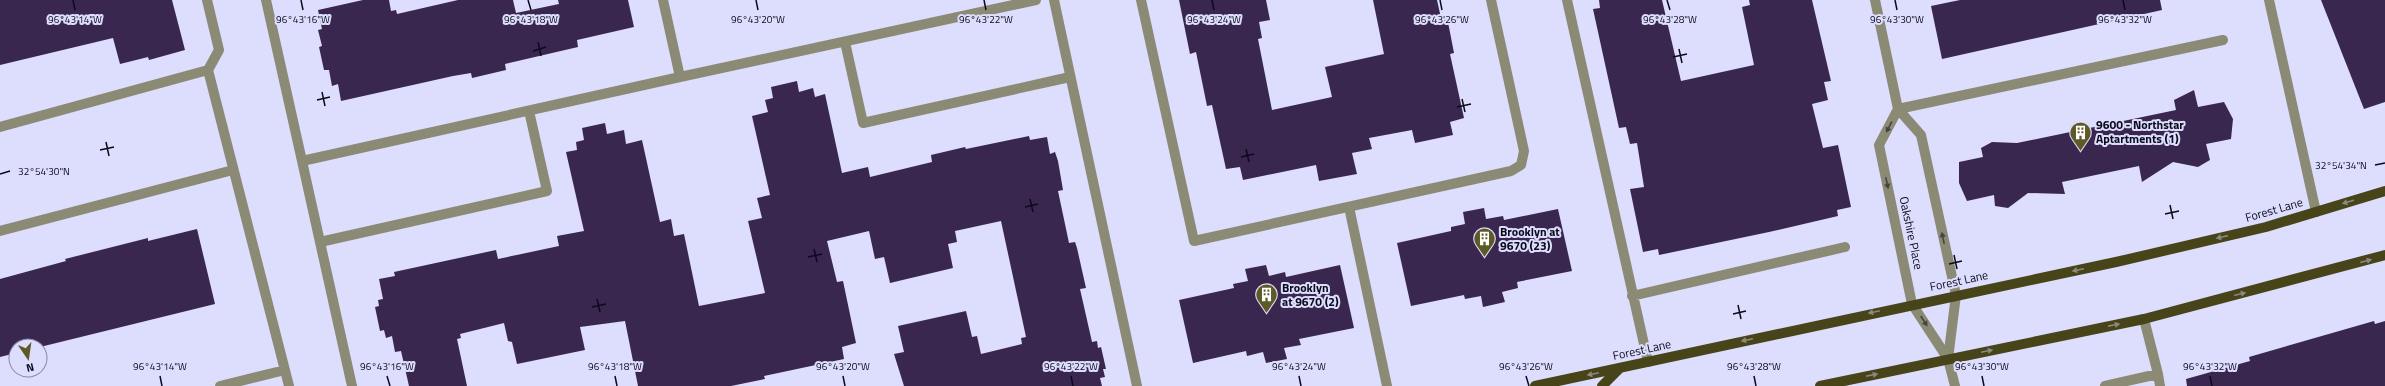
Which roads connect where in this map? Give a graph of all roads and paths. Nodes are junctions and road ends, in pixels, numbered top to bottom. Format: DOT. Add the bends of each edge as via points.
graph roads {
  1 [pos="207,0"];
  2 [pos="266,0"];
  3 [pos="663,0"];
  4 [pos="1036,0"];
  5 [pos="1054,0"];
  6 [pos="1141,0"];
  7 [pos="1491,0"];
  8 [pos="1567,0"];
  9 [pos="1875,0"];
  10 [pos="2269,0"];
  11 [pos="2223,40"];
  12 [pos="845,42"];
  13 [pos="208,70"];
  14 [pos="680,77"];
  15 [pos="1070,77"];
  16 [pos="1898,109"];
  17 [pos="529,111"];
  18 [pos="0,127"];
  19 [pos="302,161"];
  20 [pos="233,170"];
  21 [pos="2385,191"];
  22 [pos="1349,207"];
  23 [pos="2316,212"];
  24 [pos="0,230"];
  25 [pos="320,242"];
  26 [pos="1845,247"];
  27 [pos="2385,255"];
  28 [pos="1956,295"];
  29 [pos="1632,296"];
  30 [pos="1912,304"];
  31 [pos="2144,319"];
  32 [pos="1948,359"];
  33 [pos="1648,362"];
  34 [pos="1620,368"];
  35 [pos="285,370"];
  36 [pos="2158,374"];
  37 [pos="220,386"];
  38 [pos="289,386"];
  39 [pos="352,386"];
  40 [pos="1137,386"];
  41 [pos="1387,386"];
  42 [pos="1535,386"];
  43 [pos="1602,386"];
  44 [pos="1820,386"];
  45 [pos="1955,386"];
  46 [pos="2105,386"];
  47 [pos="2160,386"];
  1 -- 13 [label="street" via="219,50"];
  2 -- 19 [label="street"];
  3 -- 14 [label="street"];
  4 -- 12 [label="street"];
  5 -- 15 [label="street"];
  6 -- 22 [label="street" via="1194,241"];
  7 -- 22 [label="street" via="1524,151 1521,165 1511,171"];
  8 -- 29 [label="street"];
  9 -- 16 [label="street"];
  10 -- 23 [label="street"];
  11 -- 16 [label="street"];
  12 -- 14 [label="street"];
  12 -- 15 [label="street" via="863,123"];
  13 -- 18 [label="street"];
  13 -- 20 [label="street"];
  14 -- 17 [label="street"];
  15 -- 40 [label="street"];
  28 -- 16 [label="street, one-way" via="1921,135"];
  16 -- 30 [label="street, Oakshire Place, one-way" via="1879,145"];
  17 -- 19 [label="street"];
  17 -- 25 [label="street" via="547,191"];
  19 -- 25 [label="street"];
  20 -- 24 [label="street"];
  20 -- 35 [label="street"];
  21 -- 23 [label="main road, Forest Lane, one-way"];
  22 -- 41 [label="street"];
  23 -- 28 [label="main road, Forest Lane, one-way" via="2266,227 2123,260"];
  25 -- 39 [label="street"];
  26 -- 29 [label="street"];
  31 -- 27 [label="main road, one-way"];
  28 -- 30 [label="main road, Forest Lane"];
  28 -- 32 [label="street"];
  29 -- 33 [label="street"];
  30 -- 32 [label="street, Oakshire Place, one-way"];
  30 -- 33 [label="main road, Forest Lane, one-way"];
  32 -- 31 [label="main road, one-way"];
  31 -- 36 [label="street"];
  44 -- 32 [label="main road, one-way"];
  32 -- 45 [label="street"];
  33 -- 34 [label="main road, Forest Lane"];
  34 -- 42 [label="main road, Forest Lane, one-way"];
  34 -- 43 [label="main road"];
  35 -- 37 [label="street"];
  35 -- 38 [label="street"];
  36 -- 46 [label="street"];
  36 -- 47 [label="street"];
}
